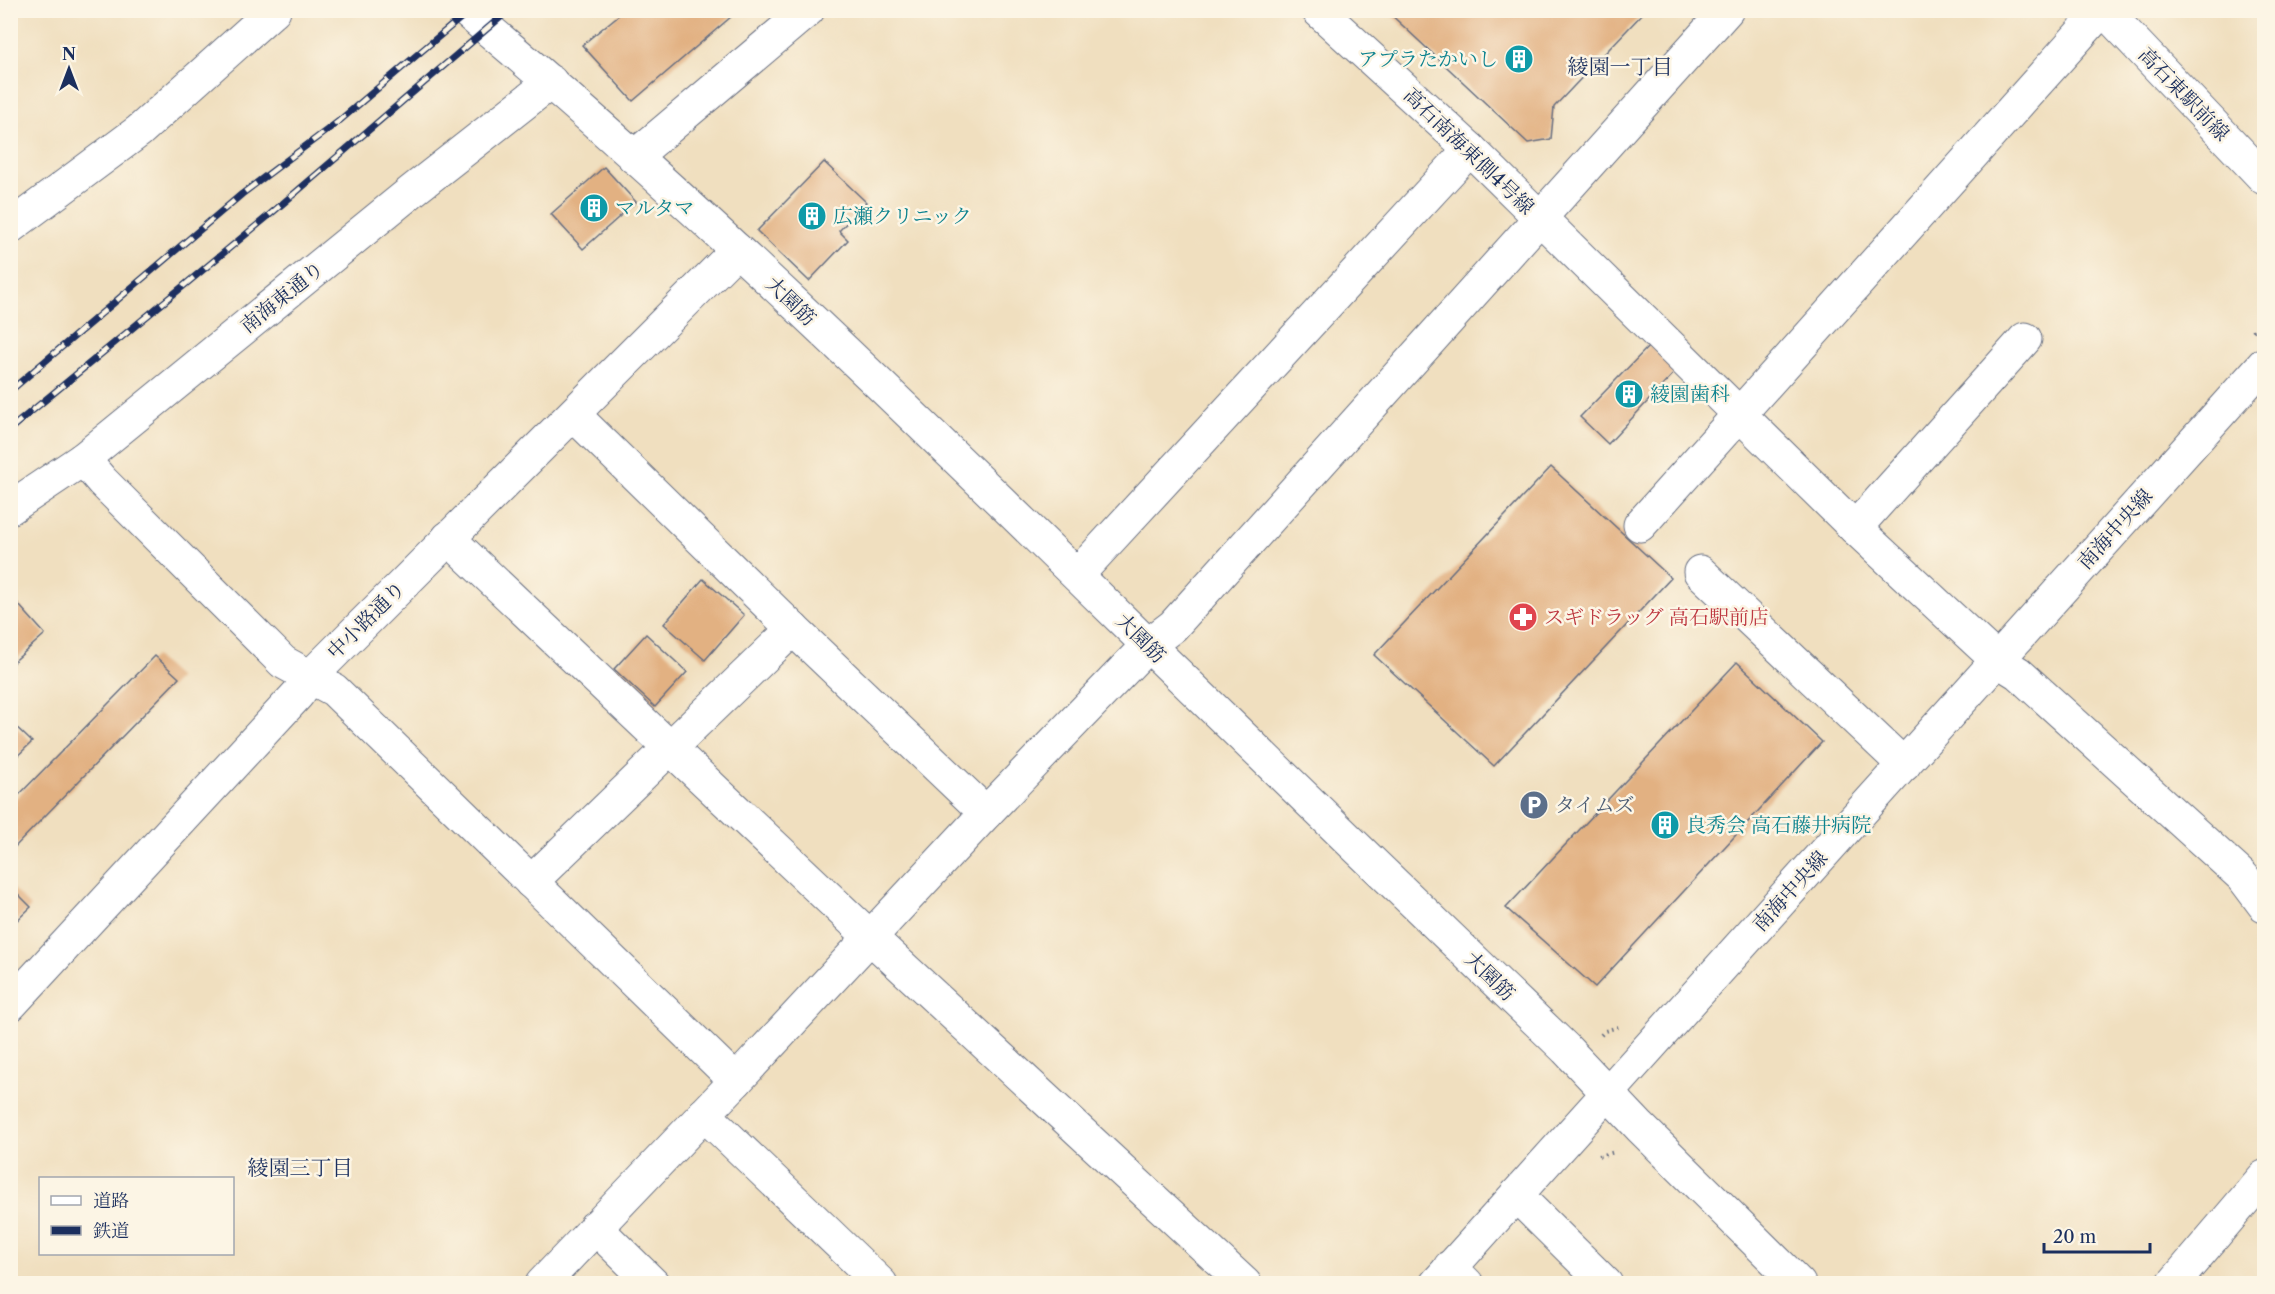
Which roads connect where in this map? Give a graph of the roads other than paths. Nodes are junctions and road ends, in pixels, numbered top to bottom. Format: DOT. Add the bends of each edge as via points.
graph roads {
  1 [pos="274,10"];
  2 [pos="465,10"];
  3 [pos="808,10"];
  4 [pos="1318,10"];
  5 [pos="1727,10"];
  6 [pos="2103,10"];
  7 [pos="551,82"];
  8 [pos="1470,149"];
  9 [pos="634,157"];
  10 [pos="2265,178"];
  11 [pos="1540,220"];
  12 [pos="10,227"];
  13 [pos="737,250"];
  14 [pos="2025,339"];
  15 [pos="2265,364"];
  16 [pos="1738,414"];
  17 [pos="574,415"];
  18 [pos="83,459"];
  19 [pos="10,508"];
  20 [pos="1640,525"];
  21 [pos="1855,528"];
  22 [pos="448,538"];
  23 [pos="1700,572"];
  24 [pos="1077,574"];
  25 [pos="793,629"];
  26 [pos="1148,645"];
  27 [pos="1997,660"];
  28 [pos="310,677"];
  29 [pos="671,748"];
  30 [pos="1904,765"];
  31 [pos="986,813"];
  32 [pos="531,882"];
  33 [pos="2265,905"];
  34 [pos="870,937"];
  35 [pos="10,1005"];
  36 [pos="736,1081"];
  37 [pos="1608,1094"];
  38 [pos="704,1114"];
  39 [pos="2265,1177"];
  40 [pos="1516,1195"];
  41 [pos="595,1227"];
  42 [pos="1451,1278"];
  43 [pos="542,1284"];
  44 [pos="653,1284"];
  45 [pos="881,1284"];
  46 [pos="1245,1284"];
  47 [pos="1606,1284"];
  48 [pos="1799,1284"];
  49 [pos="2173,1284"];
  1 -- 12 [label="street" via="140,131"];
  2 -- 7 [label="street, 大園筋"];
  3 -- 9 [label="street"];
  4 -- 8 [label="street, 高石南海東側4号線"];
  5 -- 11 [label="street"];
  6 -- 10 [label="street, 高石東駅前線"];
  6 -- 16 [label="street"];
  7 -- 9 [label="street, 大園筋"];
  7 -- 18 [label="street, 南海東通り"];
  8 -- 11 [label="street, 高石南海東側4号線"];
  8 -- 24 [label="street"];
  9 -- 13 [label="street, 大園筋"];
  11 -- 16 [label="street, 高石南海東側4号線"];
  11 -- 26 [label="street" via="1173,626"];
  13 -- 17 [label="street, 中小路通り"];
  13 -- 24 [label="street, 大園筋"];
  14 -- 21 [label="street"];
  15 -- 27 [label="street, 南海中央線"];
  16 -- 20 [label="street"];
  16 -- 21 [label="street, 高石南海東側4号線"];
  17 -- 22 [label="street, 中小路通り"];
  17 -- 25 [label="street"];
  18 -- 19 [label="street, 南海東通り"];
  18 -- 28 [label="street" via="283,662"];
  21 -- 27 [label="street, 高石南海東側4号線"];
  22 -- 28 [label="street, 中小路通り"];
  22 -- 29 [label="street"];
  23 -- 30 [label="street"];
  24 -- 26 [label="street, 大園筋"];
  25 -- 29 [label="street"];
  25 -- 31 [label="street"];
  26 -- 31 [label="street"];
  26 -- 37 [label="street, 大園筋"];
  27 -- 30 [label="street, 南海中央線"];
  27 -- 33 [label="street, 高石南海東側4号線" via="2018,673 2243,877"];
  28 -- 32 [label="street" via="334,690"];
  28 -- 35 [label="street, 中小路通り"];
  29 -- 32 [label="street"];
  29 -- 34 [label="street"];
  30 -- 37 [label="street, 南海中央線"];
  31 -- 34 [label="street"];
  32 -- 36 [label="street"];
  34 -- 36 [label="street"];
  34 -- 46 [label="street"];
  36 -- 38 [label="street"];
  37 -- 40 [label="street, 南海中央線"];
  37 -- 48 [label="street, 大園筋"];
  38 -- 41 [label="street"];
  38 -- 45 [label="street"];
  39 -- 49 [label="street"];
  40 -- 42 [label="street, 南海中央線"];
  40 -- 47 [label="street"];
  41 -- 43 [label="street"];
  41 -- 44 [label="street"];
}
